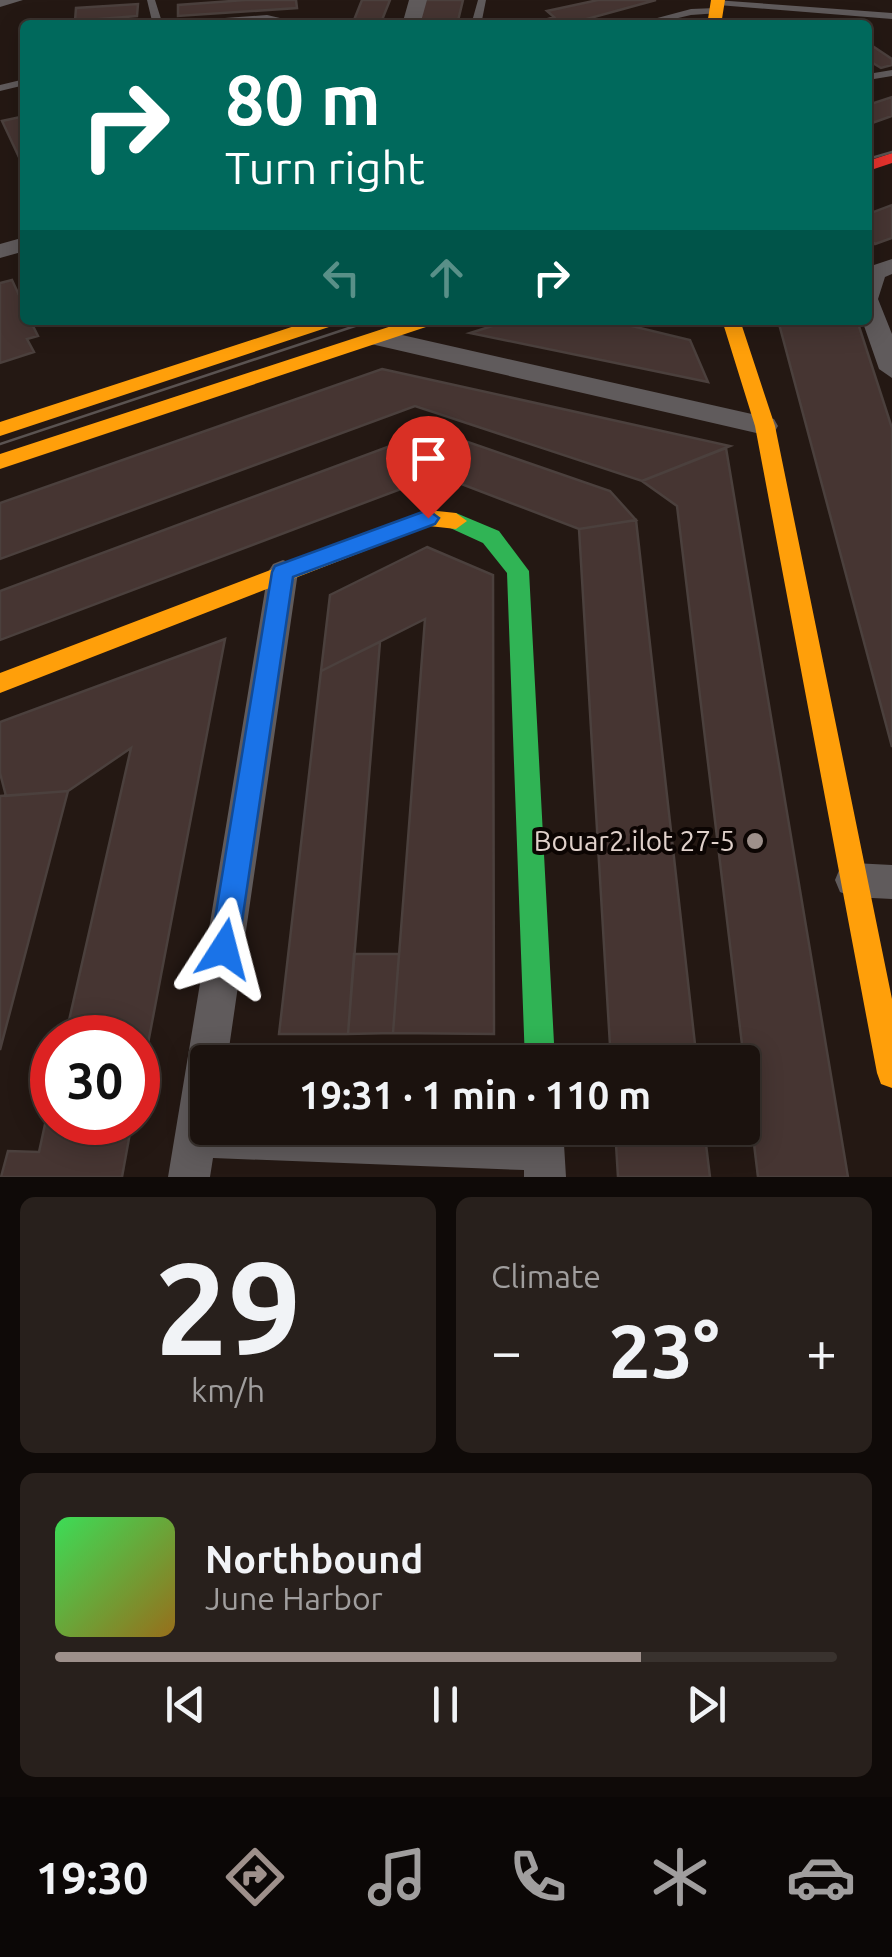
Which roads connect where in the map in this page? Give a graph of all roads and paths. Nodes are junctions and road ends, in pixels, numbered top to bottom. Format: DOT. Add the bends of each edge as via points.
graph roads {
  1 [pos="14,0"];
  2 [pos="0,2"];
  3 [pos="717,10"];
  4 [pos="873,16"];
  5 [pos="892,16"];
  6 [pos="239,20"];
  7 [pos="279,20"];
  8 [pos="657,20"];
  9 [pos="892,32"];
  10 [pos="892,266"];
  11 [pos="872,282"];
  12 [pos="872,312"];
  13 [pos="317,325"];
  14 [pos="415,325"];
  15 [pos="728,325"];
  16 [pos="380,338"];
  17 [pos="892,369"];
  18 [pos="765,426"];
  19 [pos="0,429"];
  20 [pos="0,462"];
  21 [pos="283,572"];
  22 [pos="0,682"];
  23 [pos="852,880"];
  24 [pos="892,882"];
  25 [pos="539,1045"];
  26 [pos="892,1073"];
  27 [pos="544,1152"];
  28 [pos="192,1157"];
  1 -- 2 [label="street"];
  3 -- 4 [label="lane"];
  3 -- 8 [label="lane"];
  4 -- 5 [label="lane"];
  4 -- 9 [label="lane"];
  6 -- 7 [label="lane"];
  10 -- 11 [label="street" via="874,273"];
  12 -- 17 [label="street"];
  13 -- 19 [label="street"];
  14 -- 16 [label="street"];
  15 -- 18 [label="street"];
  16 -- 18 [label="street"];
  16 -- 20 [label="street"];
  18 -- 23 [label="street"];
  21 -- 22 [label="street"];
  21 -- 25 [label="street" via="428,518 462,519 500,542 518,570"];
  21 -- 28 [label="street"];
  23 -- 24 [label="street"];
  23 -- 26 [label="street"];
  27 -- 28 [label="street"];
}
